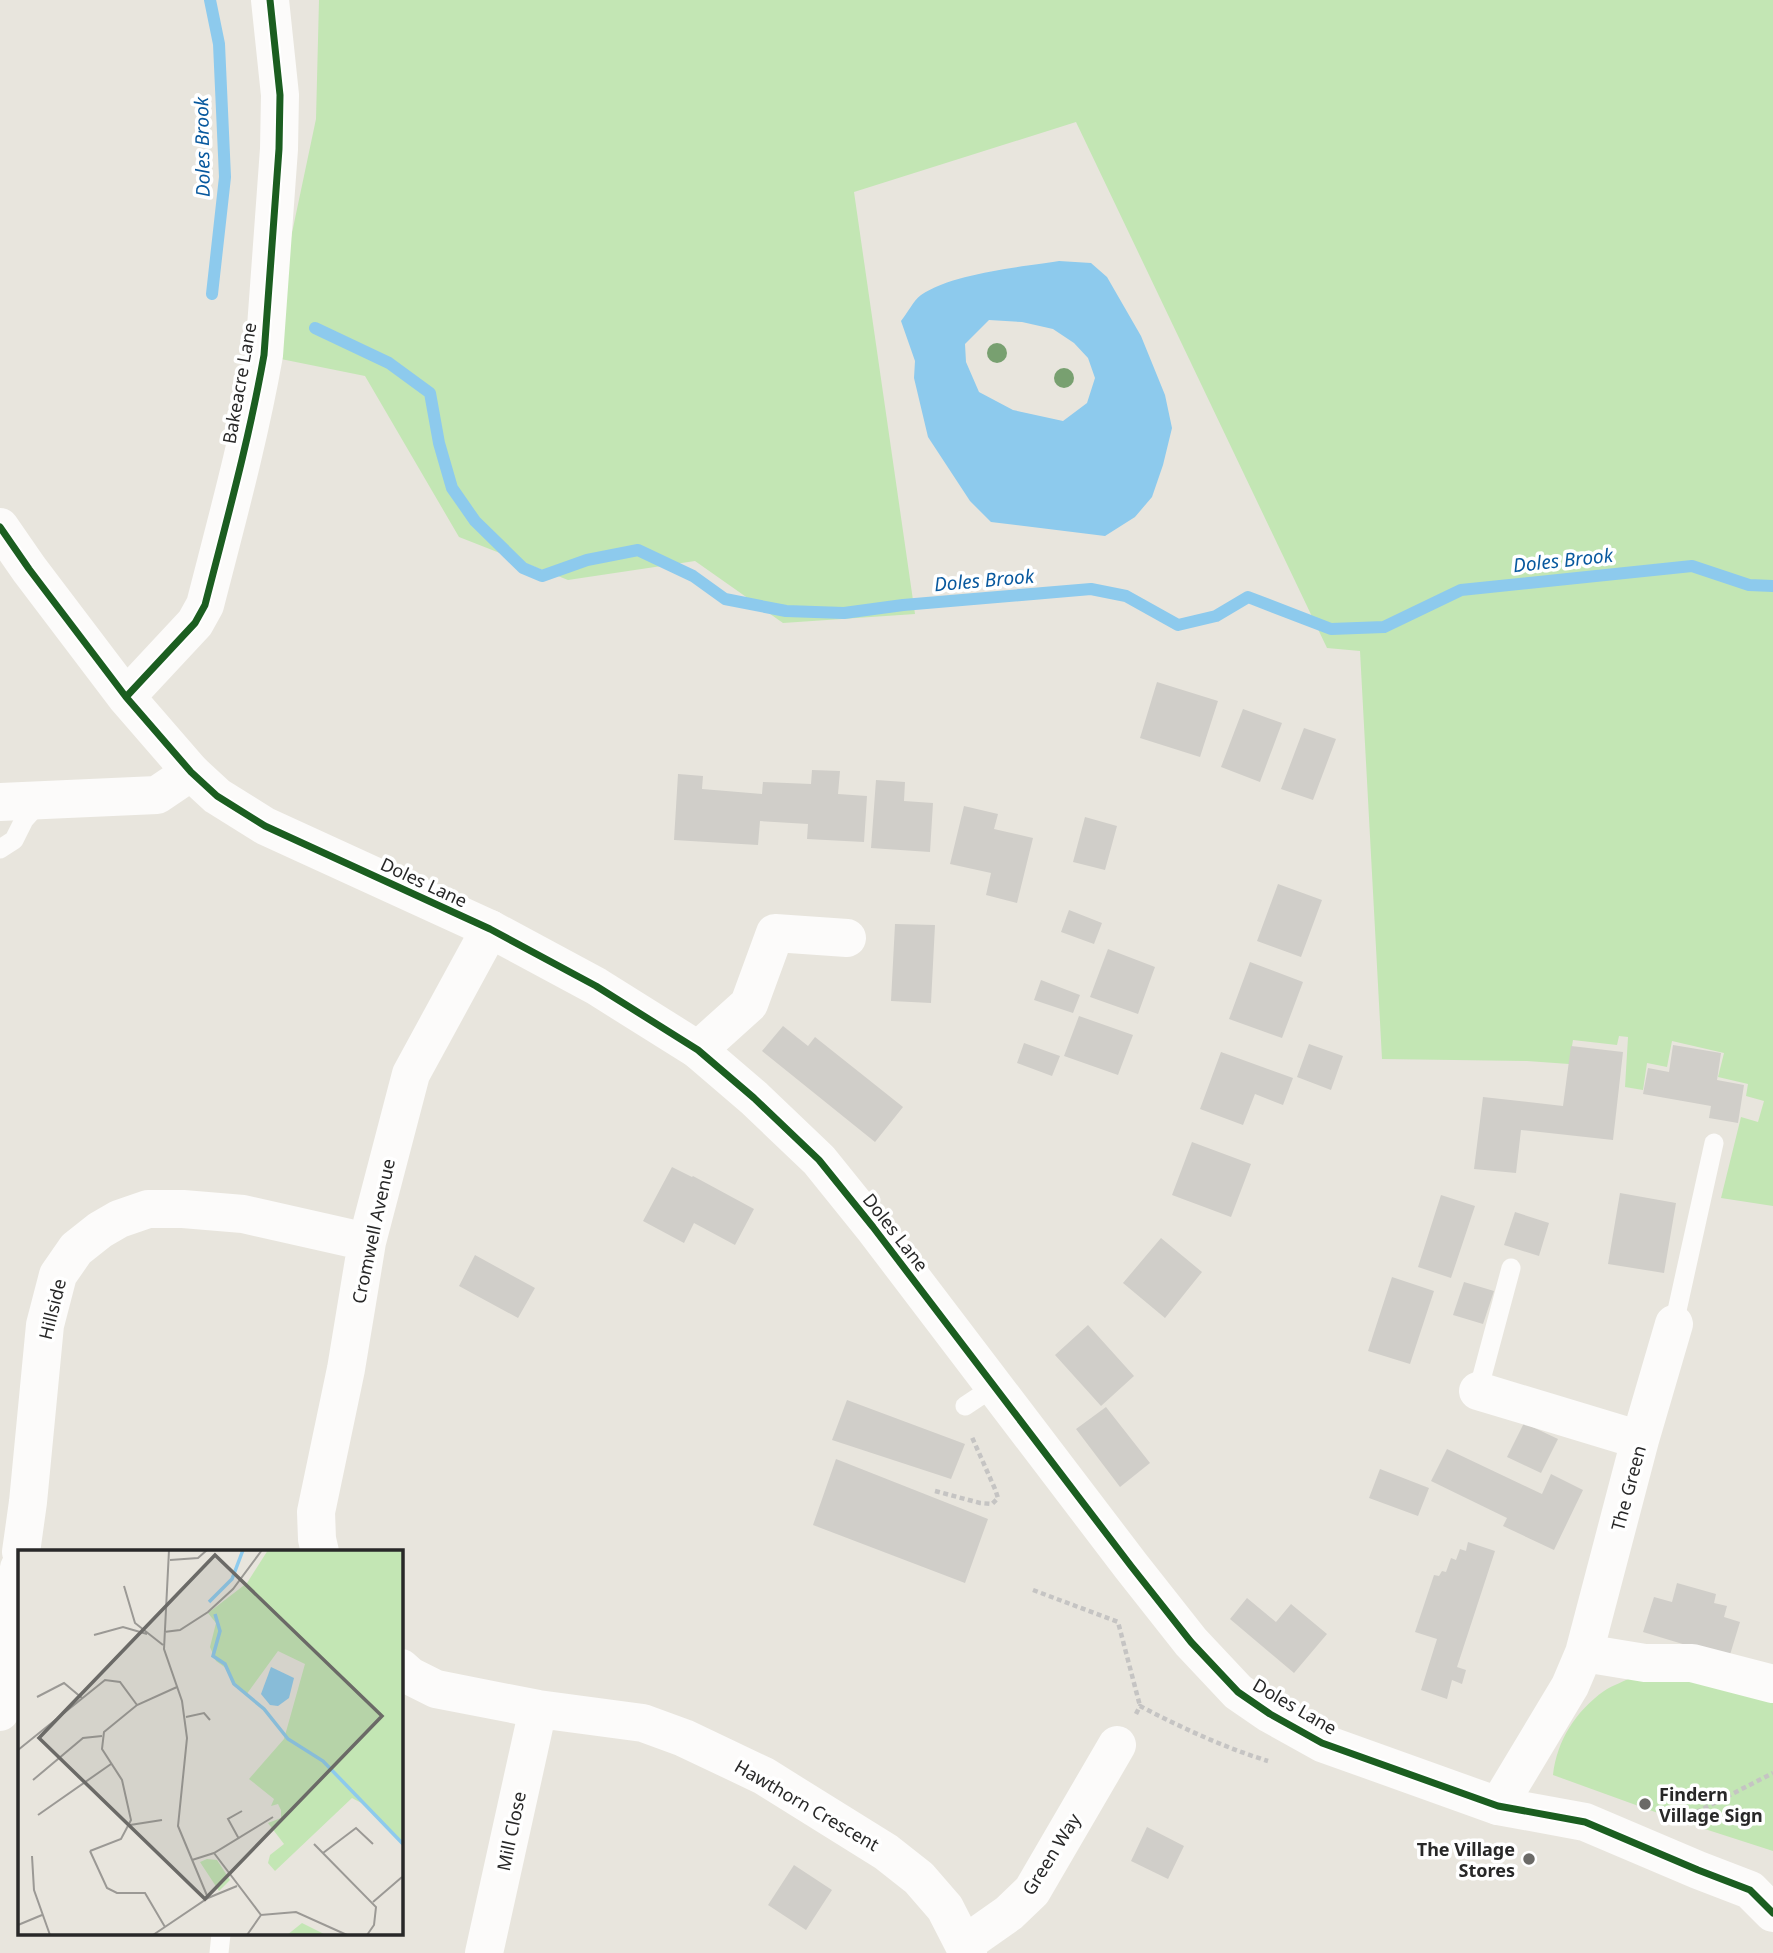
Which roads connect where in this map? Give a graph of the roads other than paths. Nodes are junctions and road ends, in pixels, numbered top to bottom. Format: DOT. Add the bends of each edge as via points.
graph roads {
  1 [pos="270,0"];
  2 [pos="0,527"];
  3 [pos="126,697"];
  4 [pos="191,772"];
  5 [pos="42,800"];
  6 [pos="0,802"];
  7 [pos="0,849"];
  8 [pos="490,929"];
  9 [pos="847,938"];
  10 [pos="698,1050"];
  11 [pos="1714,1143"];
  12 [pos="367,1242"];
  13 [pos="1511,1268"];
  14 [pos="1674,1324"];
  15 [pos="1478,1391"];
  16 [pos="1640,1440"];
  17 [pos="14,1501"];
  18 [pos="21,1550"];
  19 [pos="320,1550"];
  20 [pos="18,1577"];
  21 [pos="1584,1653"];
  22 [pos="402,1669"];
  23 [pos="1773,1684"];
  24 [pos="538,1709"];
  25 [pos="0,1712"];
  26 [pos="1117,1745"];
  27 [pos="1498,1806"];
  28 [pos="1773,1913"];
  29 [pos="966,1948"];
  30 [pos="484,1953"];
  1 -- 3 [label="street, Bakeacre Lane" via="280,96 279,149 259,383 205,605 195,623"];
  2 -- 3 [label="street, Doles Lane"];
  3 -- 4 [label="street, Doles Lane"];
  4 -- 5 [label="street" via="157,795"];
  4 -- 8 [label="street, Doles Lane" via="217,796 265,826"];
  5 -- 6 [label="street"];
  5 -- 7 [label="lane" via="13,840"];
  8 -- 10 [label="street, Doles Lane" via="596,986"];
  8 -- 12 [label="street, Cromwell Avenue" via="411,1074"];
  9 -- 10 [label="street" via="775,933 748,1004"];
  10 -- 27 [label="street, Doles Lane" via="819,1160 873,1227 980,1396 1238,1692 1322,1742"];
  11 -- 14 [label="lane"];
  12 -- 17 [label="street, Hillside" via="243,1214 183,1209 148,1209 100,1230 76,1249 58,1275"];
  12 -- 19 [label="street, Cromwell Avenue" via="316,1513"];
  13 -- 15 [label="lane"];
  14 -- 16 [label="street, The Green"];
  15 -- 16 [label="street"];
  16 -- 21 [label="street, The Green"];
  17 -- 18 [label="street, Hillside"];
  20 -- 25 [label="street"];
  21 -- 23 [label="street" via="1645,1663 1692,1663"];
  21 -- 27 [label="street, The Green" via="1570,1686"];
  22 -- 24 [label="street, Hawthorn Crescent" via="436,1689"];
  24 -- 29 [label="street, Hawthorn Crescent" via="643,1723 764,1776 886,1852 919,1878 945,1908"];
  24 -- 30 [label="street, Mill Close"];
  26 -- 29 [label="street, Green Way" via="1032,1891"];
  27 -- 28 [label="street, Doles Lane" via="1585,1822 1750,1890"];
}
